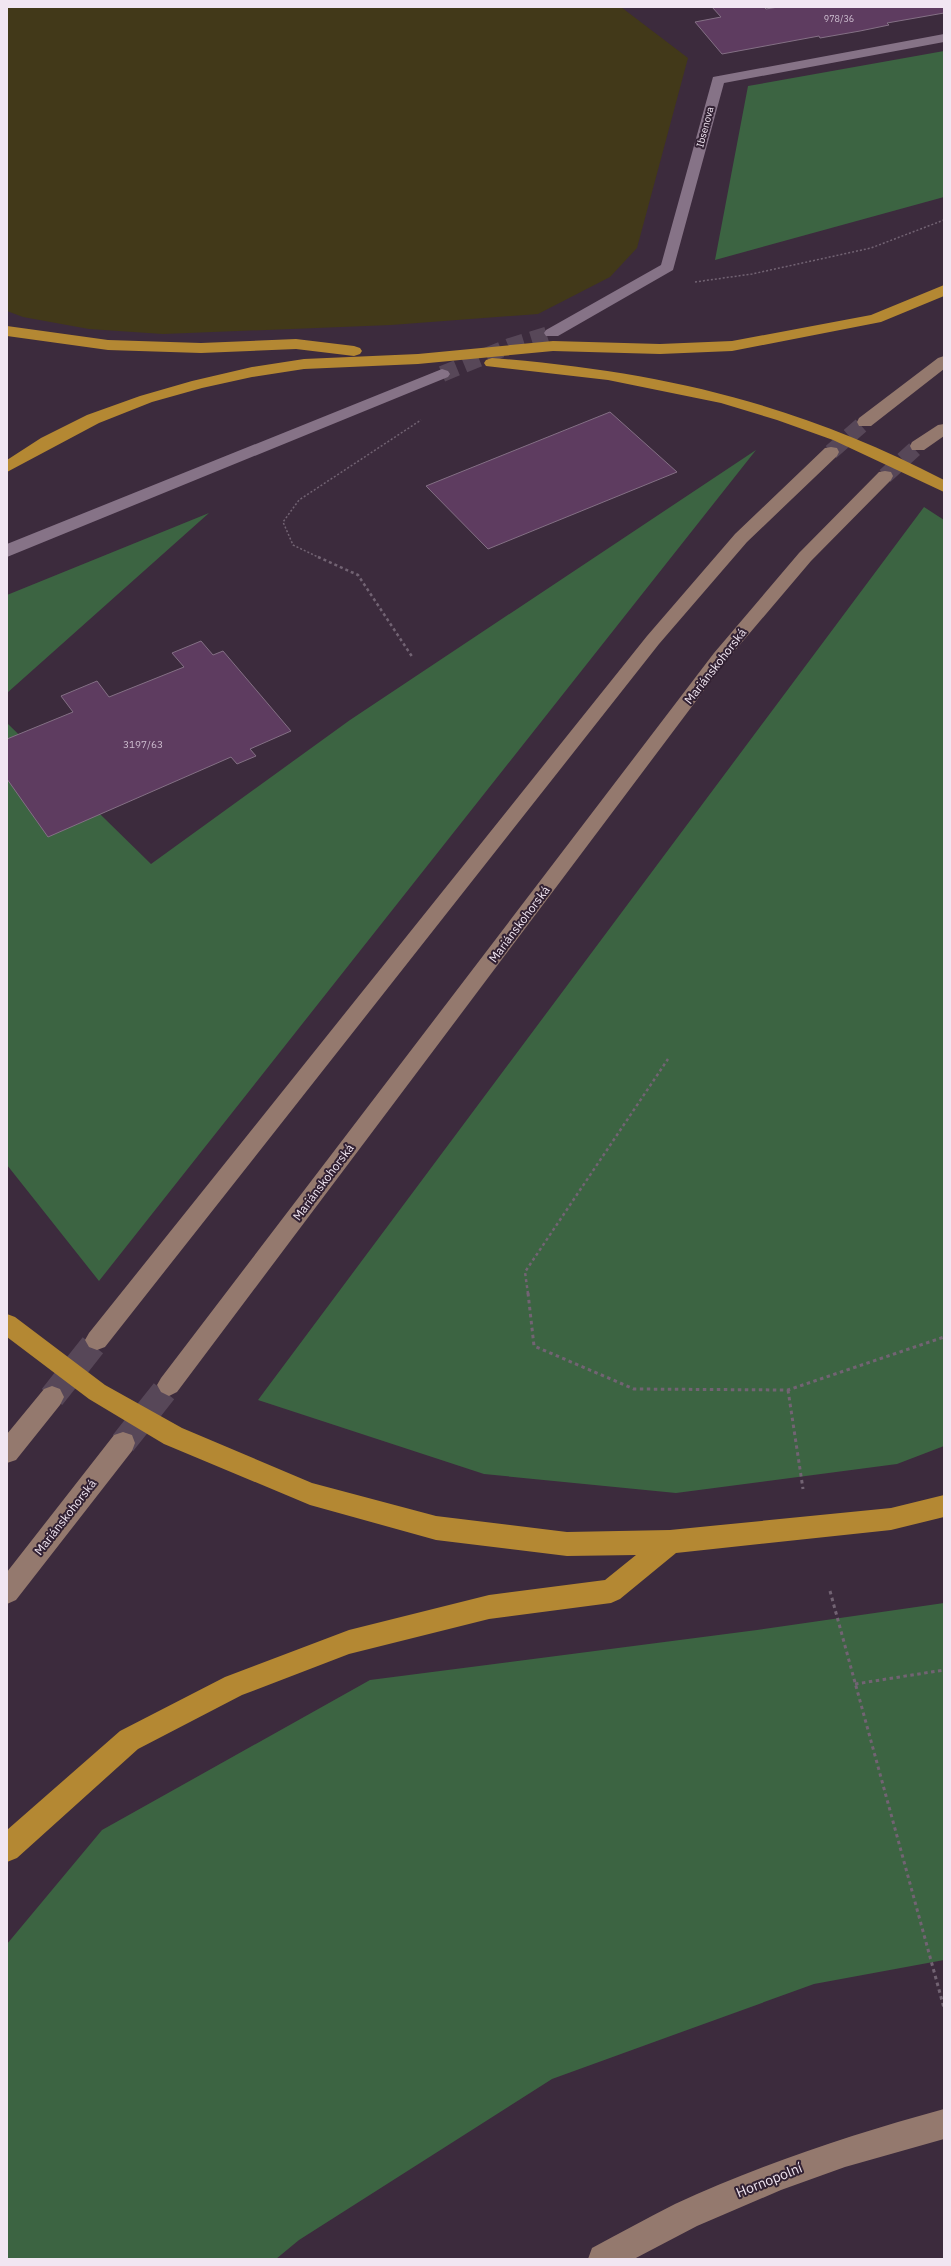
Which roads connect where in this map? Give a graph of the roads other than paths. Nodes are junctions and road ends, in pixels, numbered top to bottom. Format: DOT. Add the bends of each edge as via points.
graph roads {
  1 [pos="944,38"];
  2 [pos="944,290"];
  3 [pos="7,331"];
  4 [pos="552,332"];
  5 [pos="418,359"];
  6 [pos="944,361"];
  7 [pos="442,374"];
  8 [pos="865,422"];
  9 [pos="944,429"];
  10 [pos="918,446"];
  11 [pos="831,452"];
  12 [pos="7,467"];
  13 [pos="885,476"];
  14 [pos="944,487"];
  15 [pos="7,550"];
  16 [pos="7,1324"];
  17 [pos="97,1340"];
  18 [pos="169,1385"];
  19 [pos="52,1397"];
  20 [pos="123,1443"];
  21 [pos="7,1452"];
  22 [pos="938,1508"];
  23 [pos="670,1542"];
  24 [pos="7,1592"];
  25 [pos="7,1848"];
  26 [pos="944,2124"];
  27 [pos="603,2259"];
  1 -- 4 [label="street, Ibsenova" via="718,80 668,267"];
  2 -- 5 [label="highway" via="875,320 732,346 660,349 553,346"];
  3 -- 5 [label="highway" via="108,345 201,348 296,344"];
  5 -- 12 [label="highway" via="304,364 198,384 93,419 46,442"];
  5 -- 14 [label="highway" via="530,365 642,381 722,399 839,436 883,455"];
  6 -- 8 [label="main road"];
  7 -- 15 [label="street"];
  9 -- 10 [label="main road"];
  11 -- 17 [label="main road" via="741,538 653,640"];
  13 -- 18 [label="main road, Mariánskohorská" via="805,557 720,657"];
  16 -- 23 [label="highway" via="97,1392 148,1422 201,1449 310,1494 436,1528 567,1544"];
  19 -- 21 [label="main road"];
  20 -- 24 [label="main road, Mariánskohorská"];
  22 -- 23 [label="highway" via="891,1518"];
  23 -- 25 [label="highway" via="611,1591 489,1607 364,1638 234,1686 129,1740"];
  26 -- 27 [label="main road, Hornopolní" via="870,2143 776,2176 686,2215"];
}
